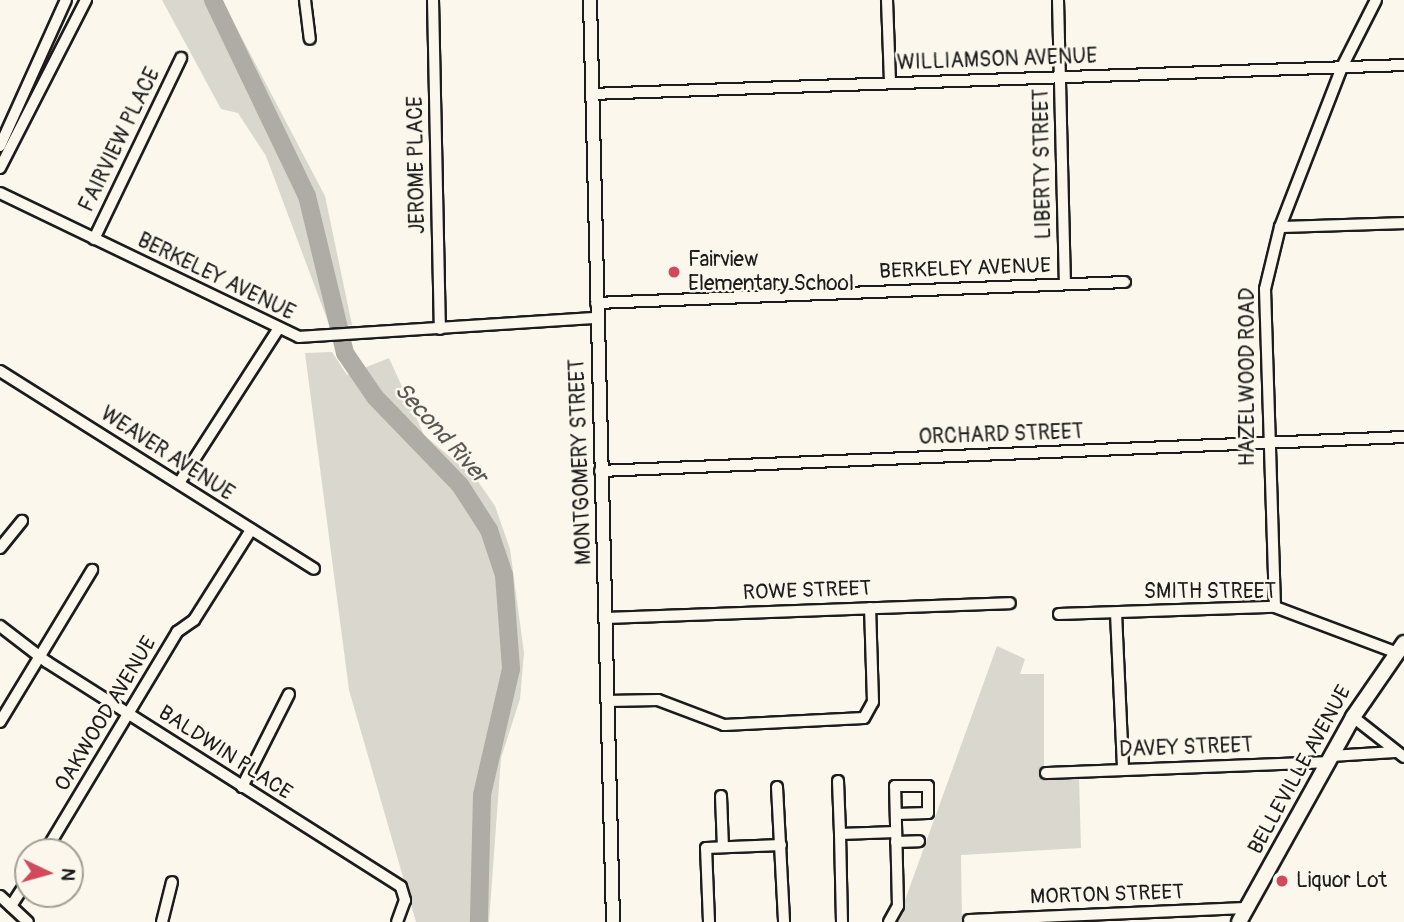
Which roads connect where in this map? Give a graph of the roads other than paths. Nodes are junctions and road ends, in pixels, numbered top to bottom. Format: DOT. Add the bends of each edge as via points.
graph roads {
  1 [pos="66,0"];
  2 [pos="86,0"];
  3 [pos="305,0"];
  4 [pos="433,0"];
  5 [pos="590,0"];
  6 [pos="887,0"];
  7 [pos="1058,0"];
  8 [pos="1376,0"];
  9 [pos="310,39"];
  10 [pos="181,58"];
  11 [pos="1404,65"];
  12 [pos="1342,67"];
  13 [pos="1060,76"];
  14 [pos="890,83"];
  15 [pos="592,94"];
  16 [pos="0,146"];
  17 [pos="0,168"];
  18 [pos="0,192"];
  19 [pos="1404,223"];
  20 [pos="1280,227"];
  21 [pos="94,239"];
  22 [pos="1125,282"];
  23 [pos="1065,285"];
  24 [pos="596,303"];
  25 [pos="596,318"];
  26 [pos="440,328"];
  27 [pos="277,331"];
  28 [pos="0,371"];
  29 [pos="1404,437"];
  30 [pos="1267,443"];
  31 [pos="600,471"];
  32 [pos="178,483"];
  33 [pos="22,522"];
  34 [pos="251,530"];
  35 [pos="0,548"];
  36 [pos="314,569"];
  37 [pos="92,570"];
  38 [pos="1010,603"];
  39 [pos="1275,607"];
  40 [pos="870,608"];
  41 [pos="1116,613"];
  42 [pos="1059,614"];
  43 [pos="604,618"];
  44 [pos="0,626"];
  45 [pos="1400,647"];
  46 [pos="39,657"];
  47 [pos="289,694"];
  48 [pos="607,701"];
  49 [pos="128,713"];
  50 [pos="1353,717"];
  51 [pos="0,722"];
  52 [pos="1399,754"];
  53 [pos="1329,759"];
  54 [pos="1123,770"];
  55 [pos="1046,772"];
  56 [pos="838,781"];
  57 [pos="242,787"];
  58 [pos="778,787"];
  59 [pos="721,796"];
  60 [pos="896,814"];
  61 [pos="840,834"];
  62 [pos="896,837"];
  63 [pos="53,838"];
  64 [pos="919,841"];
  65 [pos="781,845"];
  66 [pos="723,847"];
  67 [pos="172,882"];
  68 [pos="0,896"];
  69 [pos="14,901"];
  70 [pos="11,906"];
  71 [pos="1246,908"];
  72 [pos="969,920"];
  73 [pos="28,922"];
  74 [pos="162,922"];
  75 [pos="397,922"];
  76 [pos="613,922"];
  77 [pos="709,922"];
  78 [pos="783,922"];
  79 [pos="842,922"];
  80 [pos="889,922"];
  81 [pos="1239,922"];
  1 -- 16 [label="street"];
  2 -- 17 [label="street"];
  3 -- 9 [label="street"];
  4 -- 26 [label="street, JEROME PLACE"];
  5 -- 15 [label="street, MONTGOMERY STREET"];
  6 -- 14 [label="street"];
  7 -- 13 [label="street, LIBERTY STREET"];
  8 -- 12 [label="street, HAZELWOOD ROAD"];
  10 -- 21 [label="street, FAIRVIEW PLACE"];
  11 -- 12 [label="street, WILLIAMSON AVENUE"];
  12 -- 13 [label="street, WILLIAMSON AVENUE"];
  12 -- 20 [label="street, HAZELWOOD ROAD"];
  13 -- 14 [label="street, WILLIAMSON AVENUE"];
  13 -- 23 [label="street, LIBERTY STREET"];
  14 -- 15 [label="street, WILLIAMSON AVENUE"];
  15 -- 24 [label="street, MONTGOMERY STREET"];
  18 -- 21 [label="street, BERKELEY AVENUE"];
  19 -- 20 [label="street"];
  20 -- 30 [label="street, HAZELWOOD ROAD" via="1263,311"];
  21 -- 27 [label="street, BERKELEY AVENUE"];
  22 -- 23 [label="street, BERKELEY AVENUE"];
  23 -- 24 [label="street, BERKELEY AVENUE"];
  24 -- 25 [label="street, MONTGOMERY STREET"];
  25 -- 26 [label="street, BERKELEY AVENUE"];
  25 -- 31 [label="street, MONTGOMERY STREET"];
  26 -- 27 [label="street, BERKELEY AVENUE" via="353,337 299,337"];
  27 -- 32 [label="street"];
  28 -- 32 [label="street, WEAVER AVENUE"];
  29 -- 30 [label="street, ORCHARD STREET"];
  30 -- 31 [label="street, ORCHARD STREET"];
  30 -- 39 [label="street, HAZELWOOD ROAD"];
  31 -- 43 [label="street, MONTGOMERY STREET"];
  32 -- 34 [label="street, WEAVER AVENUE"];
  33 -- 35 [label="street"];
  34 -- 36 [label="street, WEAVER AVENUE"];
  34 -- 49 [label="street, OAKWOOD AVENUE"];
  37 -- 46 [label="street"];
  38 -- 40 [label="street, ROWE STREET"];
  39 -- 41 [label="street, SMITH STREET"];
  39 -- 45 [label="street, SMITH STREET"];
  40 -- 43 [label="street, ROWE STREET"];
  40 -- 48 [label="street" via="870,712 724,725 658,700"];
  41 -- 42 [label="street, SMITH STREET"];
  41 -- 54 [label="street"];
  43 -- 48 [label="street, MONTGOMERY STREET"];
  44 -- 46 [label="street, BALDWIN PLACE"];
  45 -- 50 [label="main road, BELLEVILLE AVENUE"];
  46 -- 49 [label="street, BALDWIN PLACE"];
  46 -- 51 [label="street"];
  47 -- 57 [label="street"];
  48 -- 76 [label="street, MONTGOMERY STREET"];
  49 -- 57 [label="street, BALDWIN PLACE"];
  49 -- 63 [label="street, OAKWOOD AVENUE"];
  50 -- 52 [label="street, DAVEY STREET"];
  50 -- 53 [label="main road, BELLEVILLE AVENUE"];
  52 -- 53 [label="street, DAVEY STREET"];
  53 -- 54 [label="street, DAVEY STREET"];
  53 -- 71 [label="main road, BELLEVILLE AVENUE"];
  54 -- 55 [label="street, DAVEY STREET"];
  56 -- 61 [label="street"];
  57 -- 75 [label="street, BALDWIN PLACE" via="401,887 405,895"];
  58 -- 65 [label="street"];
  59 -- 66 [label="street"];
  60 -- 62 [label="street"];
  61 -- 62 [label="street"];
  61 -- 79 [label="street"];
  62 -- 64 [label="street"];
  62 -- 80 [label="street" via="898,906"];
  65 -- 66 [label="street"];
  65 -- 78 [label="street"];
  66 -- 77 [label="street" via="706,848"];
  67 -- 74 [label="street"];
  68 -- 70 [label="street"];
  69 -- 70 [label="street"];
  70 -- 73 [label="street"];
  71 -- 72 [label="street, MORTON STREET"];
  71 -- 81 [label="main road, BELLEVILLE AVENUE"];
}
